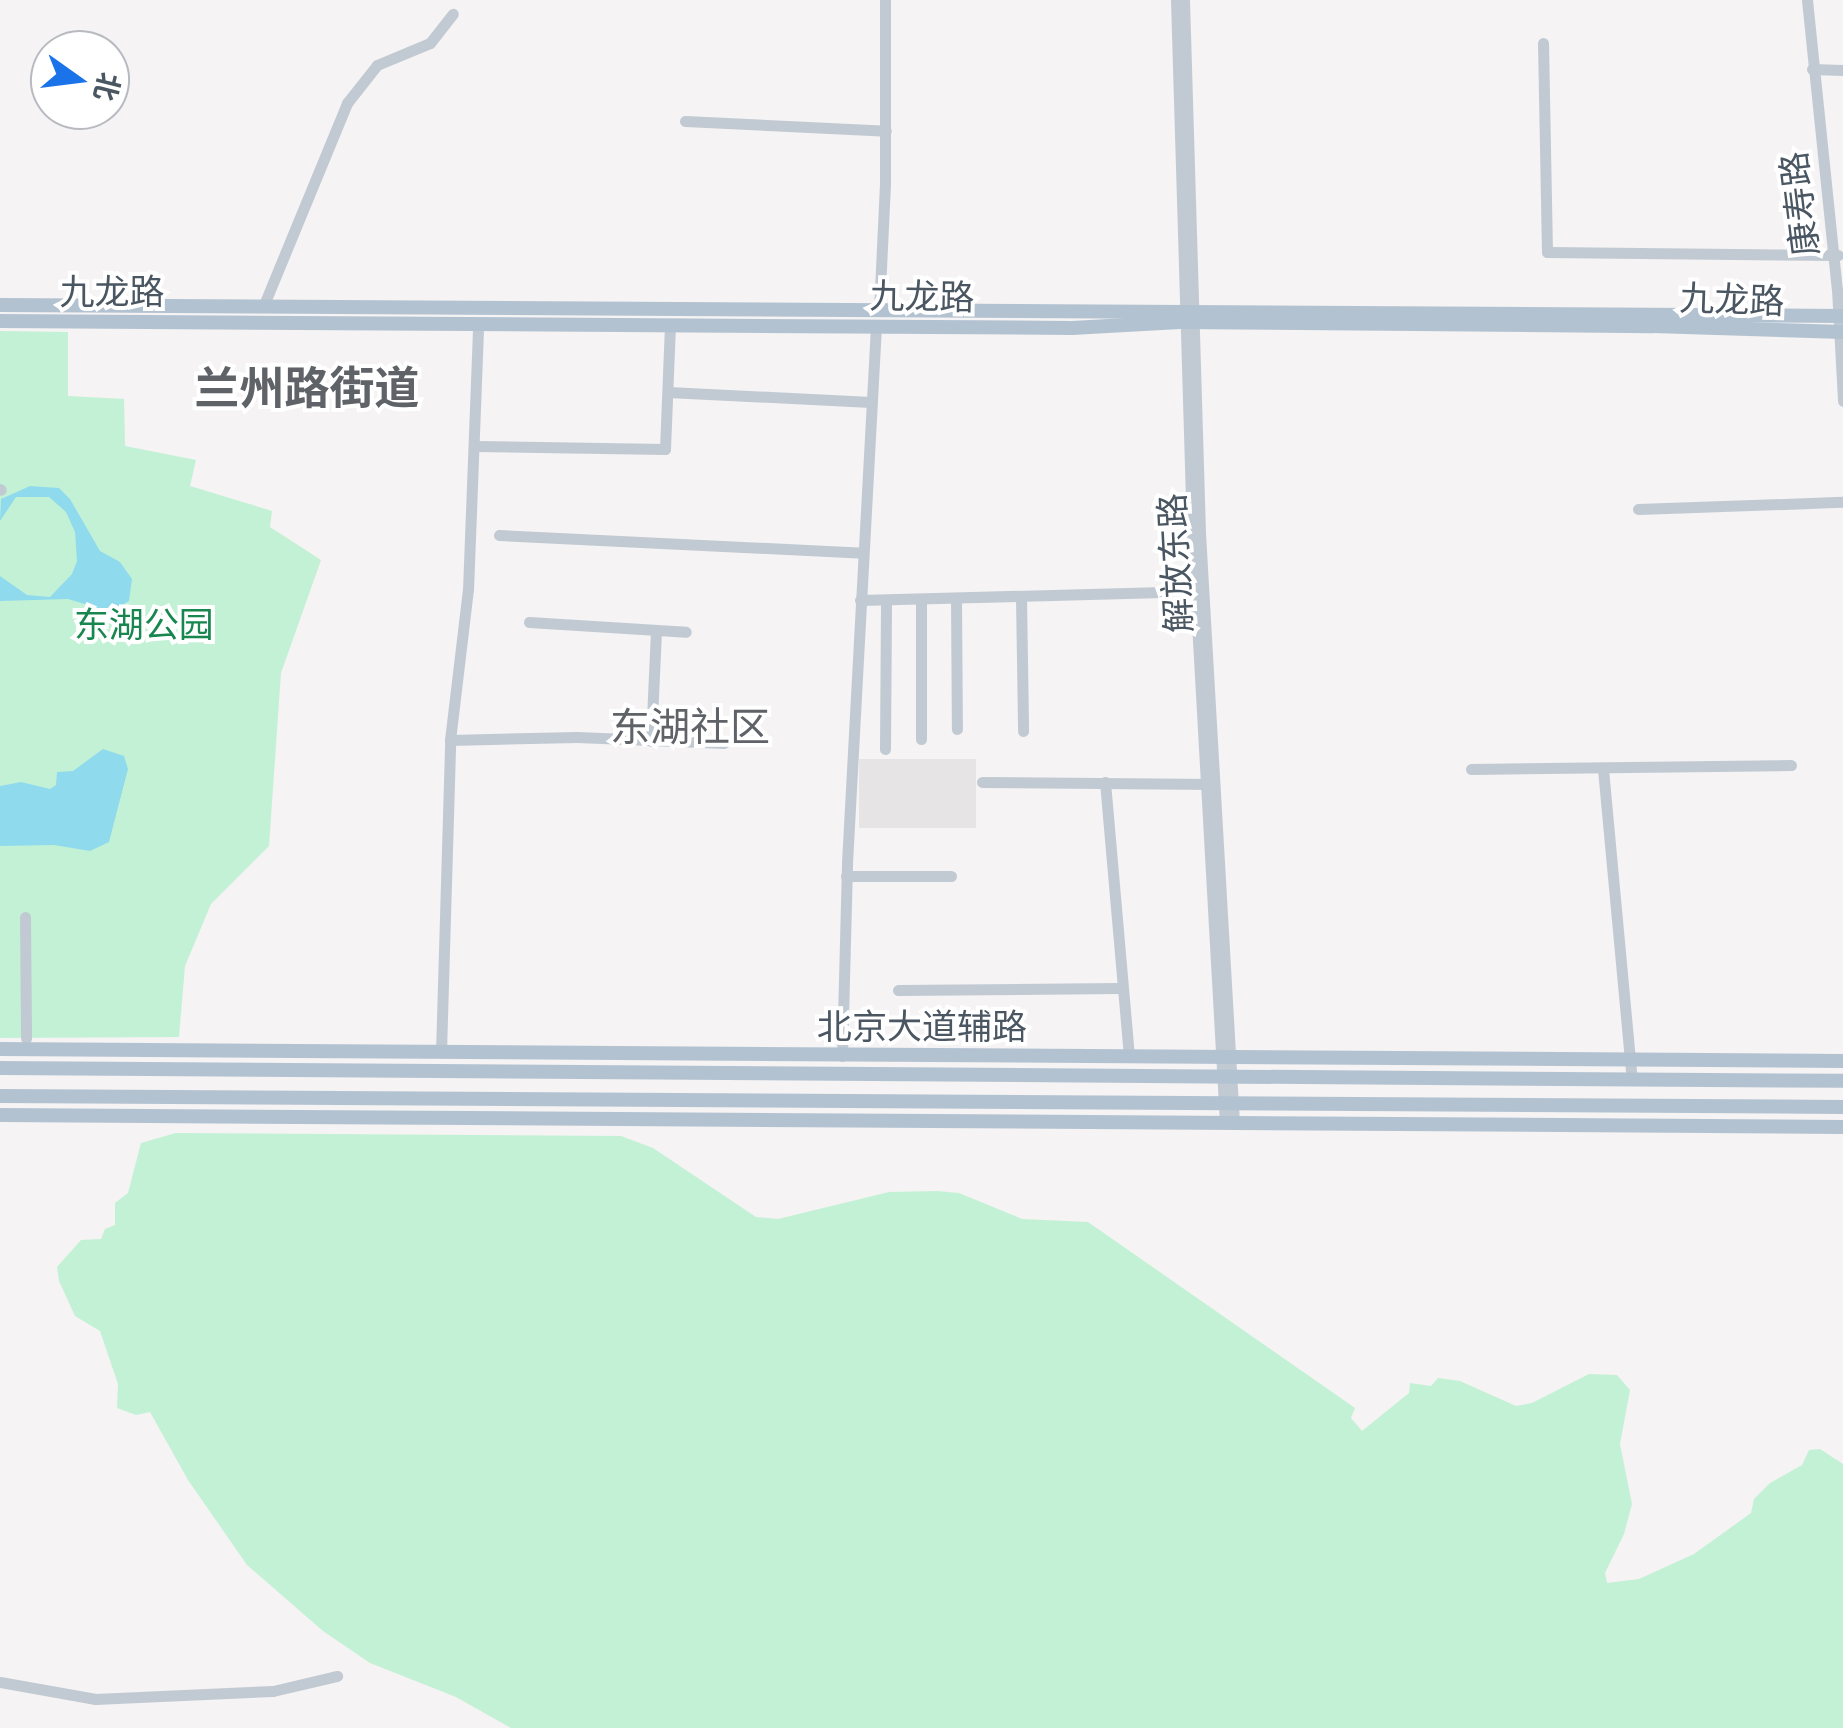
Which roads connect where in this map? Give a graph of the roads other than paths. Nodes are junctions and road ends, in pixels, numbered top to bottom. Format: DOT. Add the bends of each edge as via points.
graph roads {
  1 [pos="885,0"];
  2 [pos="1176,0"];
  3 [pos="1184,0"];
  4 [pos="1810,0"];
  5 [pos="454,14"];
  6 [pos="1542,42"];
  7 [pos="1815,69"];
  8 [pos="1843,70"];
  9 [pos="685,121"];
  10 [pos="886,132"];
  11 [pos="1836,255"];
  12 [pos="0,305"];
  13 [pos="263,307"];
  14 [pos="1190,317"];
  15 [pos="878,318"];
  16 [pos="0,320"];
  17 [pos="1841,321"];
  18 [pos="478,324"];
  19 [pos="670,324"];
  20 [pos="668,392"];
  21 [pos="1843,401"];
  22 [pos="871,402"];
  23 [pos="476,446"];
  24 [pos="1843,502"];
  25 [pos="1638,509"];
  26 [pos="498,535"];
  27 [pos="863,553"];
  28 [pos="1199,591"];
  29 [pos="1021,597"];
  30 [pos="956,598"];
  31 [pos="921,599"];
  32 [pos="860,600"];
  33 [pos="886,600"];
  34 [pos="529,622"];
  35 [pos="656,630"];
  36 [pos="686,632"];
  37 [pos="957,729"];
  38 [pos="1024,730"];
  39 [pos="921,738"];
  40 [pos="450,740"];
  41 [pos="652,741"];
  42 [pos="724,744"];
  43 [pos="885,748"];
  44 [pos="1792,765"];
  45 [pos="1471,770"];
  46 [pos="1602,770"];
  47 [pos="982,782"];
  48 [pos="1105,782"];
  49 [pos="1213,784"];
  50 [pos="846,876"];
  51 [pos="951,876"];
  52 [pos="25,917"];
  53 [pos="1120,988"];
  54 [pos="898,990"];
  55 [pos="26,1038"];
  56 [pos="0,1049"];
  57 [pos="442,1052"];
  58 [pos="842,1056"];
  59 [pos="1129,1058"];
  60 [pos="1225,1058"];
  61 [pos="1630,1060"];
  62 [pos="1843,1061"];
  63 [pos="0,1068"];
  64 [pos="1226,1076"];
  65 [pos="1632,1080"];
  66 [pos="1843,1081"];
  67 [pos="0,1096"];
  68 [pos="1228,1103"];
  69 [pos="1843,1107"];
  70 [pos="0,1115"];
  71 [pos="1230,1123"];
  72 [pos="1843,1127"];
  73 [pos="337,1676"];
  74 [pos="0,1682"];
  1 -- 10 [label="street"];
  2 -- 14 [label="street, 解放东路"];
  3 -- 14 [label="street, 解放东路"];
  4 -- 7 [label="street, 康寿路"];
  5 -- 13 [label="street" via="430,44 377,65 347,103"];
  6 -- 11 [label="street" via="1547,252"];
  7 -- 8 [label="street"];
  7 -- 11 [label="street, 康寿路"];
  9 -- 10 [label="street"];
  10 -- 15 [label="street"];
  11 -- 17 [label="street, 康寿路"];
  12 -- 13 [label="main road, 九龙路"];
  13 -- 15 [label="main road, 九龙路"];
  14 -- 15 [label="main road, 九龙路"];
  14 -- 17 [label="main road, 九龙路" via="1653,326"];
  14 -- 28 [label="street, 解放东路"];
  15 -- 19 [label="main road, 九龙路"];
  15 -- 22 [label="street"];
  16 -- 18 [label="main road, 九龙路"];
  17 -- 21 [label="street, 康寿路"];
  18 -- 19 [label="main road, 九龙路"];
  18 -- 23 [label="street"];
  19 -- 20 [label="street"];
  20 -- 22 [label="street"];
  20 -- 23 [label="street" via="665,450"];
  22 -- 27 [label="street"];
  23 -- 40 [label="street"];
  24 -- 25 [label="street"];
  26 -- 27 [label="street"];
  27 -- 32 [label="street"];
  28 -- 29 [label="street"];
  28 -- 49 [label="street, 解放东路"];
  29 -- 30 [label="street"];
  29 -- 38 [label="street"];
  30 -- 31 [label="street"];
  30 -- 37 [label="street"];
  31 -- 33 [label="street"];
  31 -- 39 [label="street"];
  32 -- 33 [label="street"];
  32 -- 50 [label="street"];
  33 -- 43 [label="street"];
  34 -- 35 [label="street"];
  35 -- 36 [label="street"];
  35 -- 41 [label="street"];
  40 -- 41 [label="street"];
  40 -- 57 [label="street"];
  41 -- 42 [label="street"];
  44 -- 46 [label="street"];
  45 -- 46 [label="street"];
  46 -- 61 [label="street"];
  47 -- 48 [label="street"];
  48 -- 49 [label="street"];
  48 -- 53 [label="street"];
  49 -- 60 [label="street, 解放东路"];
  50 -- 51 [label="street"];
  50 -- 58 [label="street"];
  52 -- 55 [label="street"];
  53 -- 54 [label="street"];
  53 -- 59 [label="street"];
  56 -- 57 [label="main road, 北京大道辅路"];
  57 -- 58 [label="main road, 北京大道辅路"];
  58 -- 59 [label="main road, 北京大道辅路"];
  59 -- 60 [label="main road, 北京大道辅路"];
  60 -- 61 [label="main road, 北京大道辅路"];
  60 -- 64 [label="street, 解放东路"];
  61 -- 62 [label="main road, 北京大道辅路"];
  61 -- 65 [label="street"];
  63 -- 64 [label="main road"];
  64 -- 65 [label="main road"];
  64 -- 68 [label="street, 解放东路"];
  65 -- 66 [label="main road"];
  67 -- 68 [label="main road"];
  68 -- 69 [label="main road"];
  68 -- 71 [label="street, 解放东路"];
  70 -- 71 [label="main road"];
  71 -- 72 [label="main road"];
  73 -- 74 [label="street" via="273,1692 95,1699"];
}
